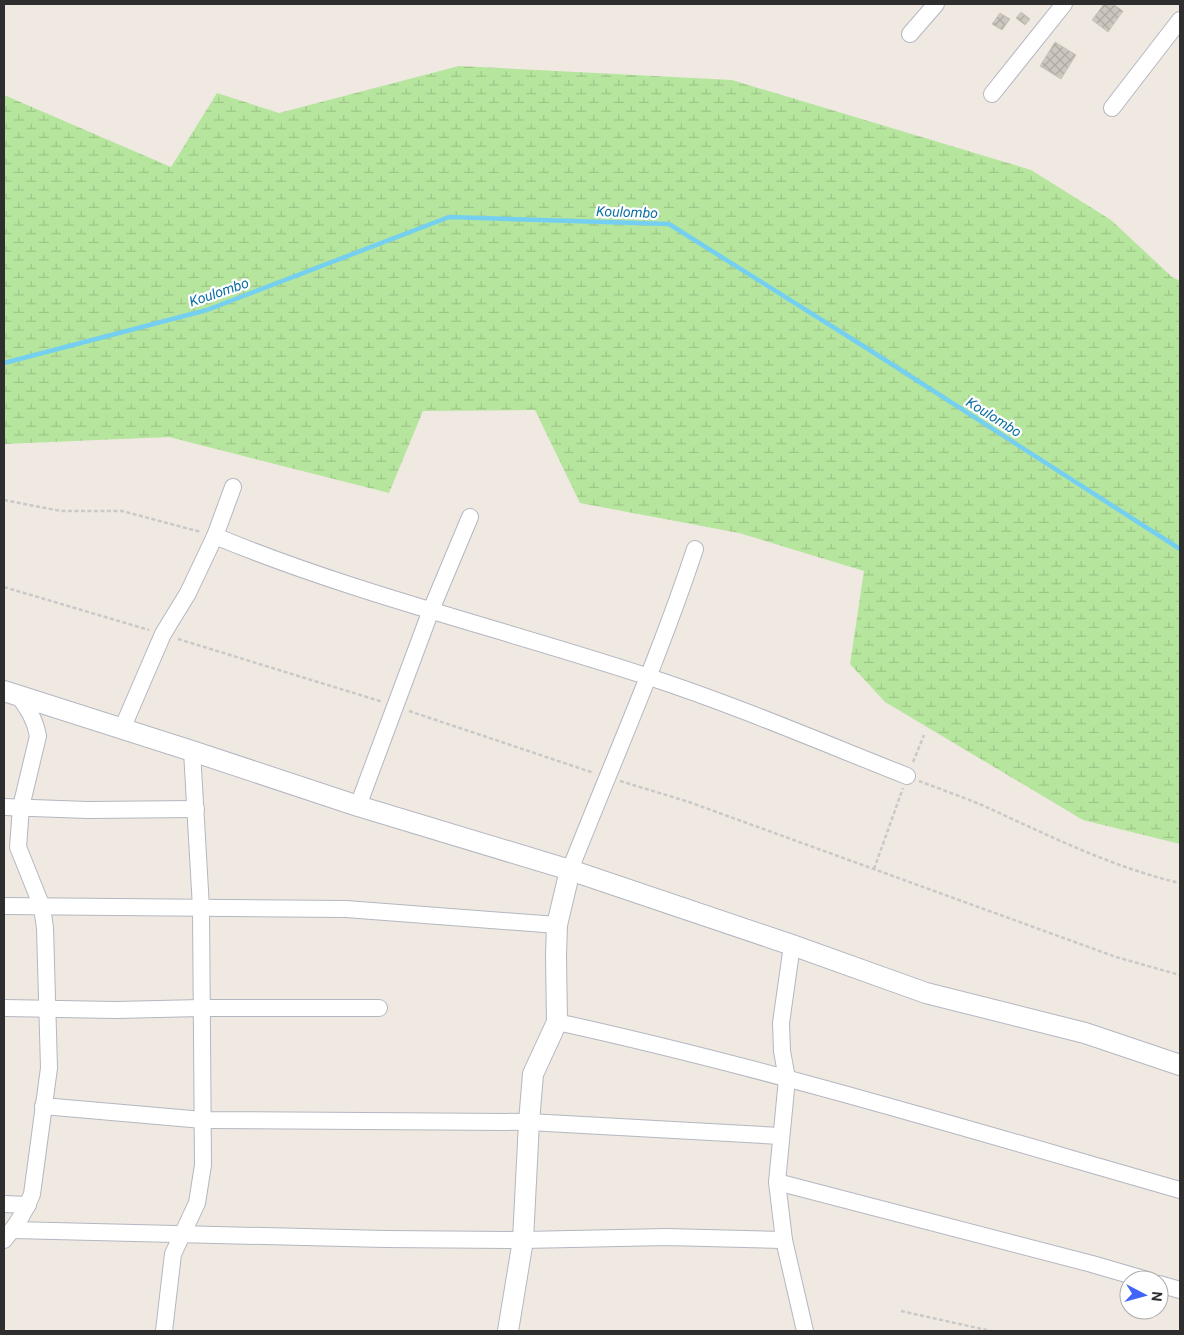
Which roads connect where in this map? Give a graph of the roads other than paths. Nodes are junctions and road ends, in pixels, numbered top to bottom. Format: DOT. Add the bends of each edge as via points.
graph roads {
  1 [pos="936,4"];
  2 [pos="1064,4"];
  3 [pos="1180,20"];
  4 [pos="910,34"];
  5 [pos="992,94"];
  6 [pos="1112,108"];
  7 [pos="232,486"];
  8 [pos="470,517"];
  9 [pos="215,536"];
  10 [pos="695,549"];
  11 [pos="431,610"];
  12 [pos="649,676"];
  13 [pos="11,693"];
  14 [pos="122,729"];
  15 [pos="192,751"];
  16 [pos="907,776"];
  17 [pos="4,806"];
  18 [pos="358,806"];
  19 [pos="22,807"];
  20 [pos="196,809"];
  21 [pos="570,870"];
  22 [pos="4,906"];
  23 [pos="42,907"];
  24 [pos="202,908"];
  25 [pos="557,925"];
  26 [pos="792,945"];
  27 [pos="4,1008"];
  28 [pos="47,1008"];
  29 [pos="201,1008"];
  30 [pos="379,1008"];
  31 [pos="557,1022"];
  32 [pos="1180,1065"];
  33 [pos="787,1079"];
  34 [pos="43,1106"];
  35 [pos="204,1120"];
  36 [pos="529,1122"];
  37 [pos="780,1136"];
  38 [pos="777,1182"];
  39 [pos="1180,1190"];
  40 [pos="4,1204"];
  41 [pos="28,1205"];
  42 [pos="182,1234"];
  43 [pos="8,1235"];
  44 [pos="524,1240"];
  45 [pos="784,1240"];
  46 [pos="1119,1272"];
  47 [pos="164,1331"];
  48 [pos="508,1331"];
  49 [pos="805,1331"];
  1 -- 4 [label="street"];
  2 -- 5 [label="street"];
  3 -- 6 [label="street"];
  7 -- 9 [label="street"];
  8 -- 11 [label="street"];
  9 -- 11 [label="street" via="280,561"];
  9 -- 14 [label="street" via="188,593 163,634"];
  10 -- 12 [label="street"];
  11 -- 12 [label="street"];
  11 -- 18 [label="street"];
  12 -- 16 [label="street"];
  12 -- 21 [label="street"];
  13 -- 14 [label="street"];
  13 -- 19 [label="street" via="31,713 38,736"];
  14 -- 15 [label="street"];
  15 -- 18 [label="street"];
  15 -- 20 [label="street"];
  17 -- 19 [label="street"];
  18 -- 21 [label="street"];
  19 -- 20 [label="street"];
  19 -- 23 [label="street" via="18,847"];
  20 -- 24 [label="street"];
  21 -- 25 [label="street"];
  21 -- 26 [label="street"];
  22 -- 23 [label="street"];
  23 -- 24 [label="street"];
  23 -- 28 [label="street"];
  24 -- 25 [label="street" via="346,909"];
  24 -- 29 [label="street"];
  25 -- 31 [label="street"];
  26 -- 32 [label="street" via="926,993 1085,1033"];
  26 -- 33 [label="street" via="781,1023"];
  27 -- 28 [label="street"];
  28 -- 29 [label="street"];
  28 -- 34 [label="street" via="49,1068"];
  29 -- 30 [label="street"];
  29 -- 35 [label="street"];
  31 -- 33 [label="street"];
  31 -- 36 [label="street" via="533,1074"];
  33 -- 37 [label="street"];
  33 -- 39 [label="street"];
  34 -- 35 [label="street"];
  34 -- 41 [label="street" via="36,1178"];
  35 -- 36 [label="street"];
  35 -- 42 [label="street" via="204,1165 197,1203"];
  36 -- 37 [label="street"];
  36 -- 44 [label="street"];
  37 -- 38 [label="street"];
  38 -- 45 [label="street"];
  38 -- 46 [label="street"];
  40 -- 41 [label="street"];
  41 -- 43 [label="street"];
  42 -- 43 [label="street"];
  42 -- 44 [label="street"];
  42 -- 47 [label="street" via="173,1254"];
  44 -- 45 [label="street" via="667,1237"];
  44 -- 48 [label="street"];
  45 -- 49 [label="street"];
}
